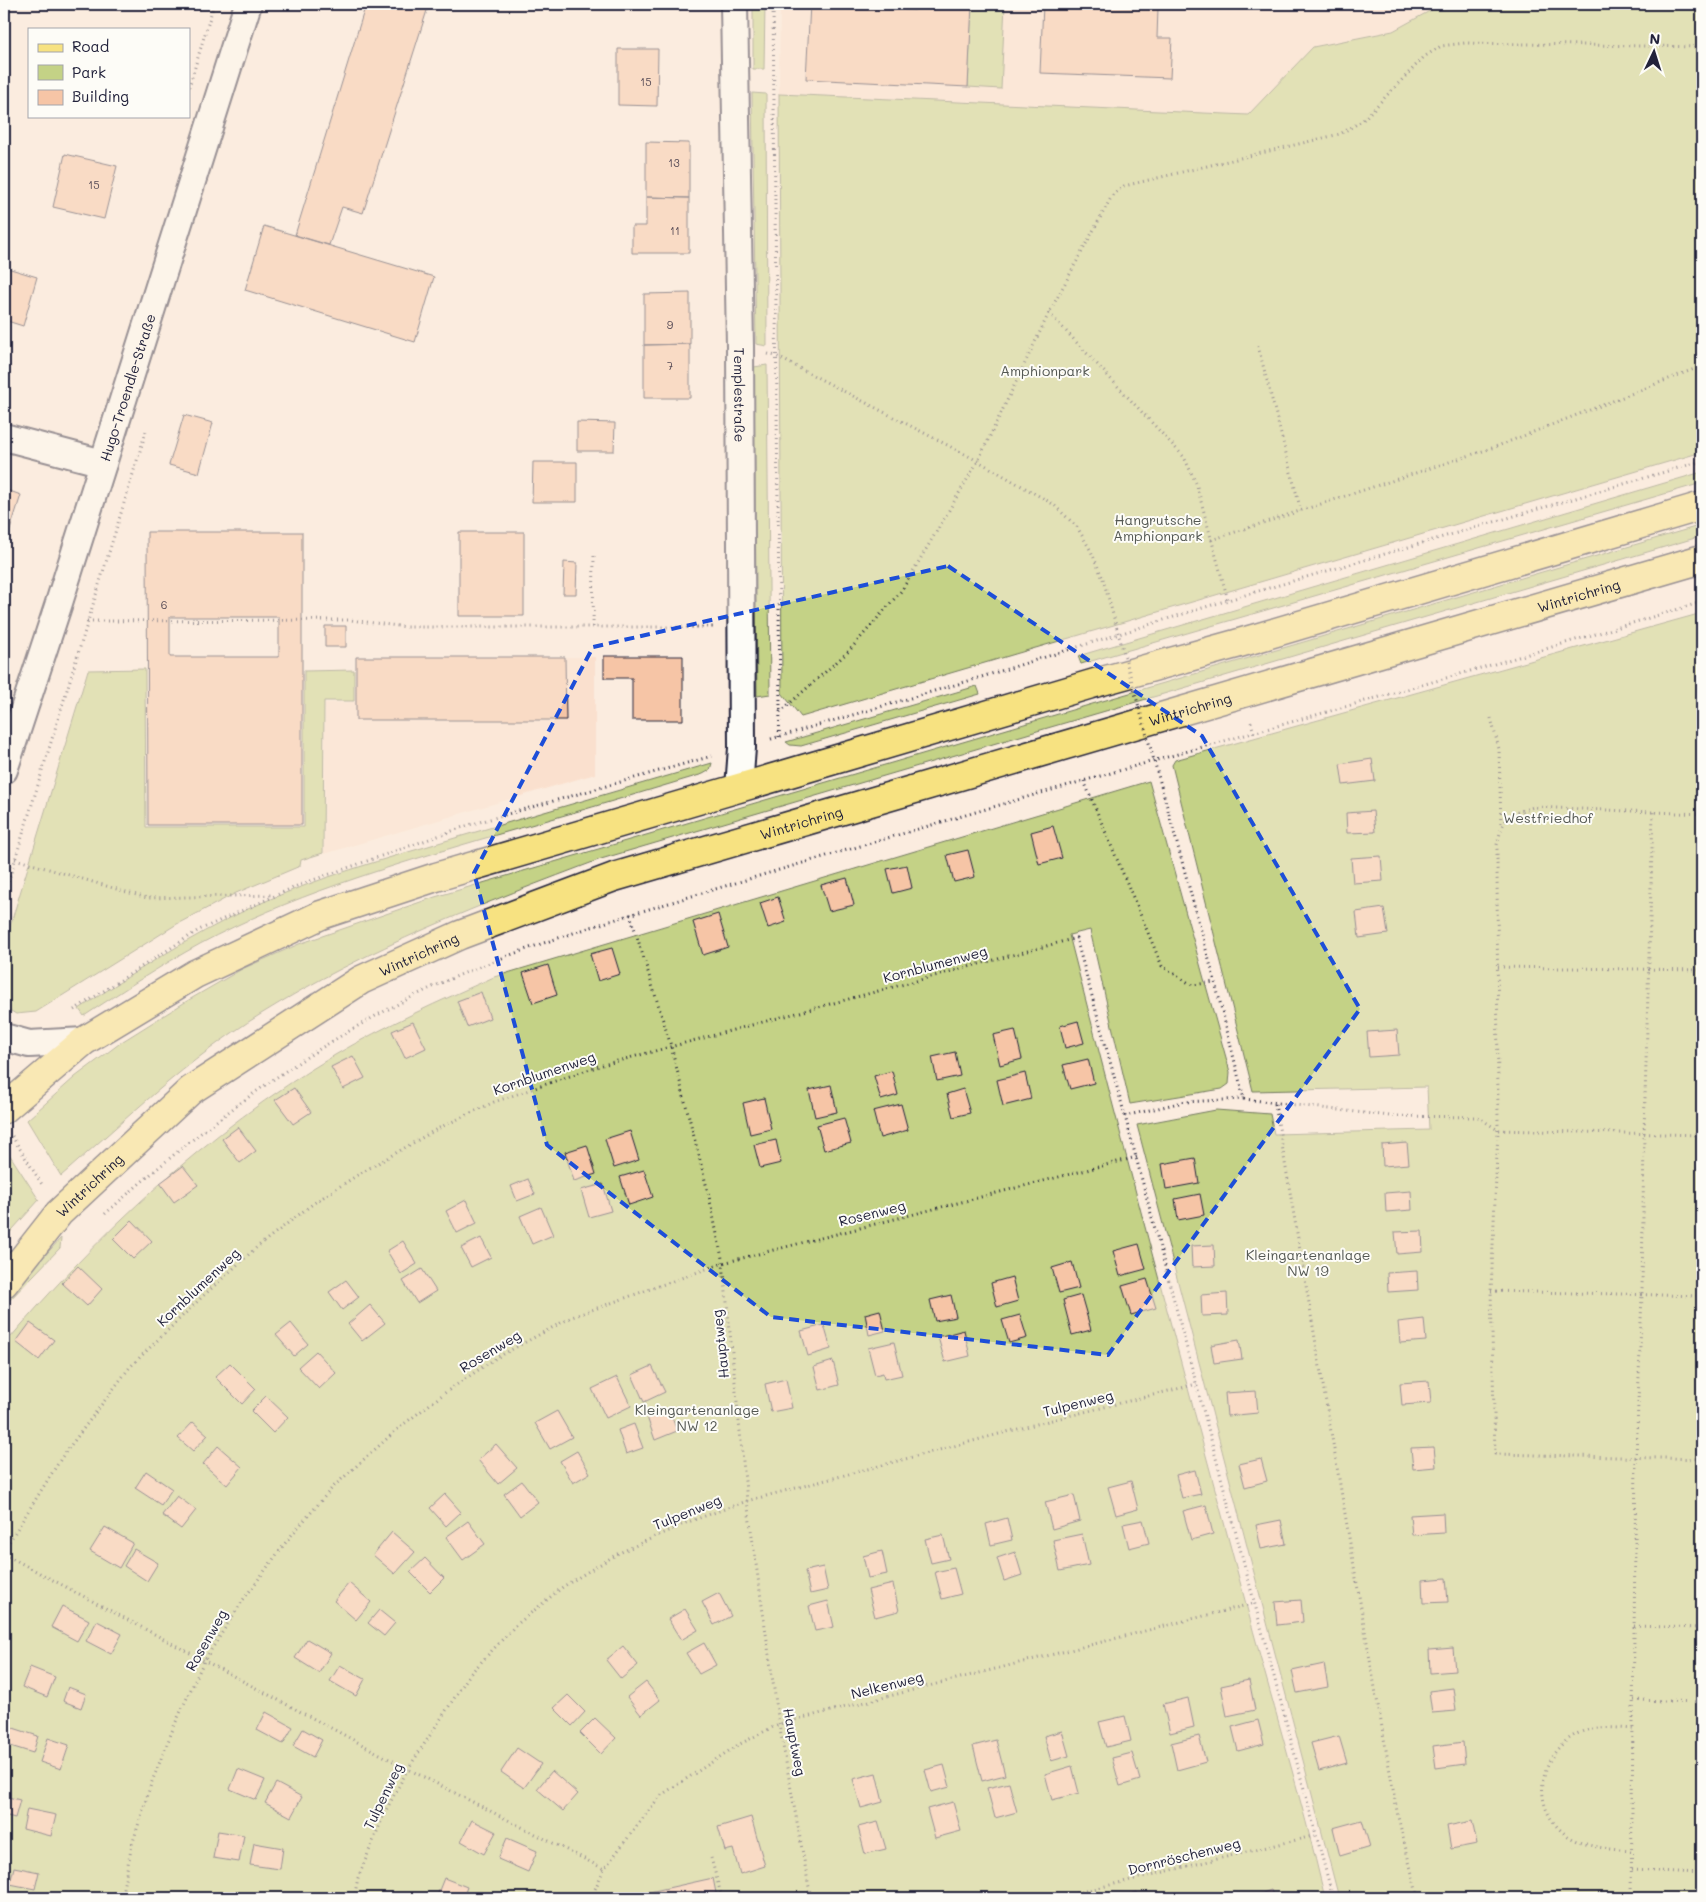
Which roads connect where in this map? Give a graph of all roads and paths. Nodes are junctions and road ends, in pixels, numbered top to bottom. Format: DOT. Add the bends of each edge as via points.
graph roads {
  1 [pos="214,4"];
  2 [pos="248,4"];
  3 [pos="734,4"];
  4 [pos="773,4"];
  5 [pos="1702,47"];
  6 [pos="190,84"];
  7 [pos="1049,313"];
  8 [pos="740,346"];
  9 [pos="1258,346"];
  10 [pos="776,356"];
  11 [pos="1702,366"];
  12 [pos="148,425"];
  13 [pos="4,437"];
  14 [pos="978,461"];
  15 [pos="103,463"];
  16 [pos="1702,506"];
  17 [pos="1301,511"];
  18 [pos="1211,540"];
  19 [pos="594,555"];
  20 [pos="1702,559"];
  21 [pos="1228,600"];
  22 [pos="1702,602"];
  23 [pos="53,621"];
  24 [pos="88,621"];
  25 [pos="594,627"];
  26 [pos="741,627"];
  27 [pos="975,679"];
  28 [pos="977,686"];
  29 [pos="780,712"];
  30 [pos="1491,718"];
  31 [pos="1250,721"];
  32 [pos="1254,733"];
  33 [pos="779,737"];
  34 [pos="1172,750"];
  35 [pos="1173,756"];
  36 [pos="4,770"];
  37 [pos="1084,781"];
  38 [pos="738,788"];
  39 [pos="1653,812"];
  40 [pos="1702,814"];
  41 [pos="1501,826"];
  42 [pos="15,858"];
  43 [pos="275,895"];
  44 [pos="4,896"];
  45 [pos="630,914"];
  46 [pos="1498,967"];
  47 [pos="1648,969"];
  48 [pos="1702,970"];
  49 [pos="1215,982"];
  50 [pos="4,1038"];
  51 [pos="84,1041"];
  52 [pos="671,1046"];
  53 [pos="1244,1099"];
  54 [pos="1275,1104"];
  55 [pos="1125,1116"];
  56 [pos="6,1120"];
  57 [pos="1498,1130"];
  58 [pos="1644,1134"];
  59 [pos="1702,1135"];
  60 [pos="1137,1157"];
  61 [pos="59,1213"];
  62 [pos="103,1216"];
  63 [pos="723,1263"];
  64 [pos="4,1283"];
  65 [pos="1491,1291"];
  66 [pos="1642,1294"];
  67 [pos="1702,1296"];
  68 [pos="12,1309"];
  69 [pos="4,1319"];
  70 [pos="1198,1384"];
  71 [pos="1636,1458"];
  72 [pos="1702,1459"];
  73 [pos="747,1501"];
  74 [pos="4,1550"];
  75 [pos="4,1554"];
  76 [pos="1255,1603"];
  77 [pos="1634,1626"];
  78 [pos="1702,1628"];
  79 [pos="204,1661"];
  80 [pos="1634,1700"];
  81 [pos="1702,1702"];
  82 [pos="779,1724"];
  83 [pos="1633,1729"];
  84 [pos="408,1769"];
  85 [pos="1317,1835"];
  86 [pos="1631,1851"];
  87 [pos="711,1858"];
  88 [pos="604,1869"];
  89 [pos="1632,1870"];
  90 [pos="1702,1873"];
  91 [pos="121,1898"];
  92 [pos="354,1898"];
  93 [pos="591,1898"];
  94 [pos="722,1898"];
  95 [pos="812,1898"];
  96 [pos="1056,1898"];
  97 [pos="1333,1898"];
  98 [pos="1418,1898"];
  99 [pos="1631,1898"];
  1 -- 6 [label="path"];
  2 -- 15 [label="street, Hugo-Troendle-Straße"];
  3 -- 8 [label="street, Templestraße"];
  4 -- 10 [label="path"];
  5 -- 7 [label="path" via="1465,43 1442,46 1424,57 1362,121 1340,134 1124,186 1113,194"];
  7 -- 14 [label="path"];
  7 -- 18 [label="path" via="1184,458 1196,483"];
  8 -- 10 [label="path"];
  8 -- 26 [label="street, Templestraße"];
  9 -- 17 [label="path"];
  10 -- 14 [label="path"];
  10 -- 29 [label="path"];
  11 -- 17 [label="path" via="1495,447"];
  12 -- 24 [label="path"];
  13 -- 15 [label="street"];
  14 -- 29 [label="path" via="902,590 849,651"];
  14 -- 49 [label="path, bridge" via="1053,504 1077,527 1091,551 1103,579"];
  15 -- 23 [label="street, Hugo-Troendle-Straße"];
  16 -- 38 [label="main road"];
  17 -- 18 [label="path"];
  18 -- 21 [label="path"];
  19 -- 25 [label="path"];
  20 -- 61 [label="main road, Wintrichring" via="614,877 460,936 361,980 191,1090"];
  22 -- 32 [label="path"];
  23 -- 24 [label="path"];
  23 -- 36 [label="street, Hugo-Troendle-Straße"];
  24 -- 25 [label="path" via="350,620 406,628"];
  24 -- 42 [label="path"];
  25 -- 26 [label="path"];
  26 -- 38 [label="street, Templestraße" via="742,748"];
  27 -- 28 [label="path"];
  29 -- 33 [label="path"];
  30 -- 41 [label="path" via="1499,749"];
  31 -- 32 [label="path"];
  32 -- 35 [label="path"];
  34 -- 35 [label="path"];
  35 -- 37 [label="path"];
  37 -- 45 [label="path"];
  37 -- 49 [label="path" via="1162,966 1192,984"];
  38 -- 51 [label="main road" via="436,877 321,915 195,974"];
  39 -- 40 [label="path"];
  39 -- 41 [label="path" via="1534,807 1514,812"];
  39 -- 47 [label="path"];
  41 -- 46 [label="path" via="1497,845"];
  42 -- 43 [label="path" via="147,898"];
  42 -- 44 [label="path"];
  45 -- 52 [label="path, Hauptweg"];
  45 -- 62 [label="path" via="533,946 454,978 327,1044 232,1108"];
  46 -- 47 [label="path"];
  46 -- 57 [label="path"];
  47 -- 48 [label="path"];
  47 -- 58 [label="path"];
  49 -- 53 [label="path"];
  50 -- 51 [label="street" via="28,1044"];
  51 -- 56 [label="main road"];
  52 -- 55 [label="path, Kornblumenweg" via="1076,938"];
  52 -- 63 [label="path, Hauptweg"];
  52 -- 74 [label="path, Kornblumenweg" via="599,1066 494,1102 356,1176 314,1203 250,1253 130,1367 62,1457"];
  53 -- 54 [label="path"];
  53 -- 55 [label="path" via="1184,1102"];
  54 -- 57 [label="path" via="1390,1116 1478,1117"];
  54 -- 98 [label="path" via="1371,1669 1398,1817"];
  55 -- 60 [label="path"];
  56 -- 61 [label="path"];
  57 -- 58 [label="path"];
  57 -- 65 [label="path"];
  58 -- 59 [label="path"];
  58 -- 66 [label="path"];
  60 -- 63 [label="path, Rosenweg"];
  60 -- 70 [label="path"];
  61 -- 64 [label="main road, Wintrichring"];
  63 -- 73 [label="path, Hauptweg"];
  63 -- 79 [label="path, Rosenweg" via="572,1318 496,1358 446,1392 333,1487 248,1592"];
  65 -- 66 [label="path"];
  65 -- 71 [label="path" via="1494,1454"];
  66 -- 67 [label="path"];
  66 -- 71 [label="path"];
  68 -- 69 [label="path"];
  70 -- 73 [label="path, Tulpenweg"];
  70 -- 76 [label="path"];
  71 -- 72 [label="path"];
  71 -- 77 [label="path"];
  73 -- 82 [label="path, Hauptweg"];
  73 -- 84 [label="path, Tulpenweg" via="688,1522 619,1553 564,1586 515,1626 470,1674"];
  75 -- 79 [label="path"];
  76 -- 82 [label="path, Nelkenweg"];
  76 -- 85 [label="path"];
  77 -- 78 [label="path"];
  77 -- 80 [label="path"];
  79 -- 84 [label="path"];
  79 -- 91 [label="path, Rosenweg" via="174,1724 151,1784 132,1845"];
  80 -- 81 [label="path"];
  80 -- 83 [label="path"];
  82 -- 88 [label="path, Nelkenweg" via="738,1745 660,1796"];
  82 -- 95 [label="path, Hauptweg"];
  83 -- 86 [label="path"];
  83 -- 86 [label="path" via="1589,1730 1574,1736 1558,1748 1546,1766 1543,1786 1545,1805 1552,1819 1568,1836 1599,1848"];
  84 -- 88 [label="path"];
  84 -- 92 [label="path, Tulpenweg" via="385,1812 358,1878"];
  85 -- 96 [label="path, Dornröschenweg"];
  85 -- 97 [label="path"];
  86 -- 89 [label="path"];
  87 -- 94 [label="path"];
  88 -- 93 [label="path, Nelkenweg"];
  89 -- 90 [label="path"];
  89 -- 99 [label="path"];
}
